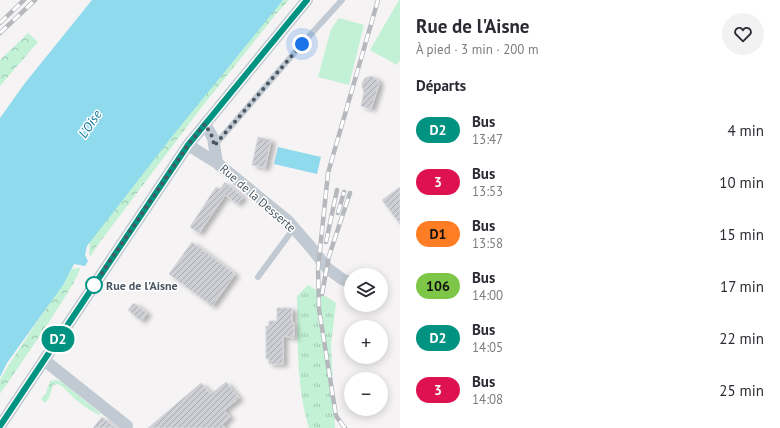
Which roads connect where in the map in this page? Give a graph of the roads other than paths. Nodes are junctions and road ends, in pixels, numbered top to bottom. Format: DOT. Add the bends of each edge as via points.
graph roads {
  1 [pos="307,0"];
  2 [pos="342,0"];
  3 [pos="205,124"];
  4 [pos="188,145"];
  5 [pos="214,146"];
  6 [pos="217,163"];
  7 [pos="294,228"];
  8 [pos="258,277"];
  9 [pos="344,280"];
  10 [pos="44,360"];
  11 [pos="0,426"];
  12 [pos="126,428"];
  1 -- 3 [label="street"];
  2 -- 5 [label="lane"];
  3 -- 4 [label="street"];
  3 -- 5 [label="street, Rue de la Desserte" via="213,138"];
  4 -- 6 [label="street, Rue de la Desserte"];
  4 -- 10 [label="street"];
  5 -- 6 [label="street, Rue de la Desserte"];
  6 -- 7 [label="street, Rue de la Desserte"];
  7 -- 8 [label="lane"];
  7 -- 9 [label="street, Rue de la Desserte" via="327,268"];
  10 -- 11 [label="street"];
  10 -- 12 [label="street" via="127,426"];
}
